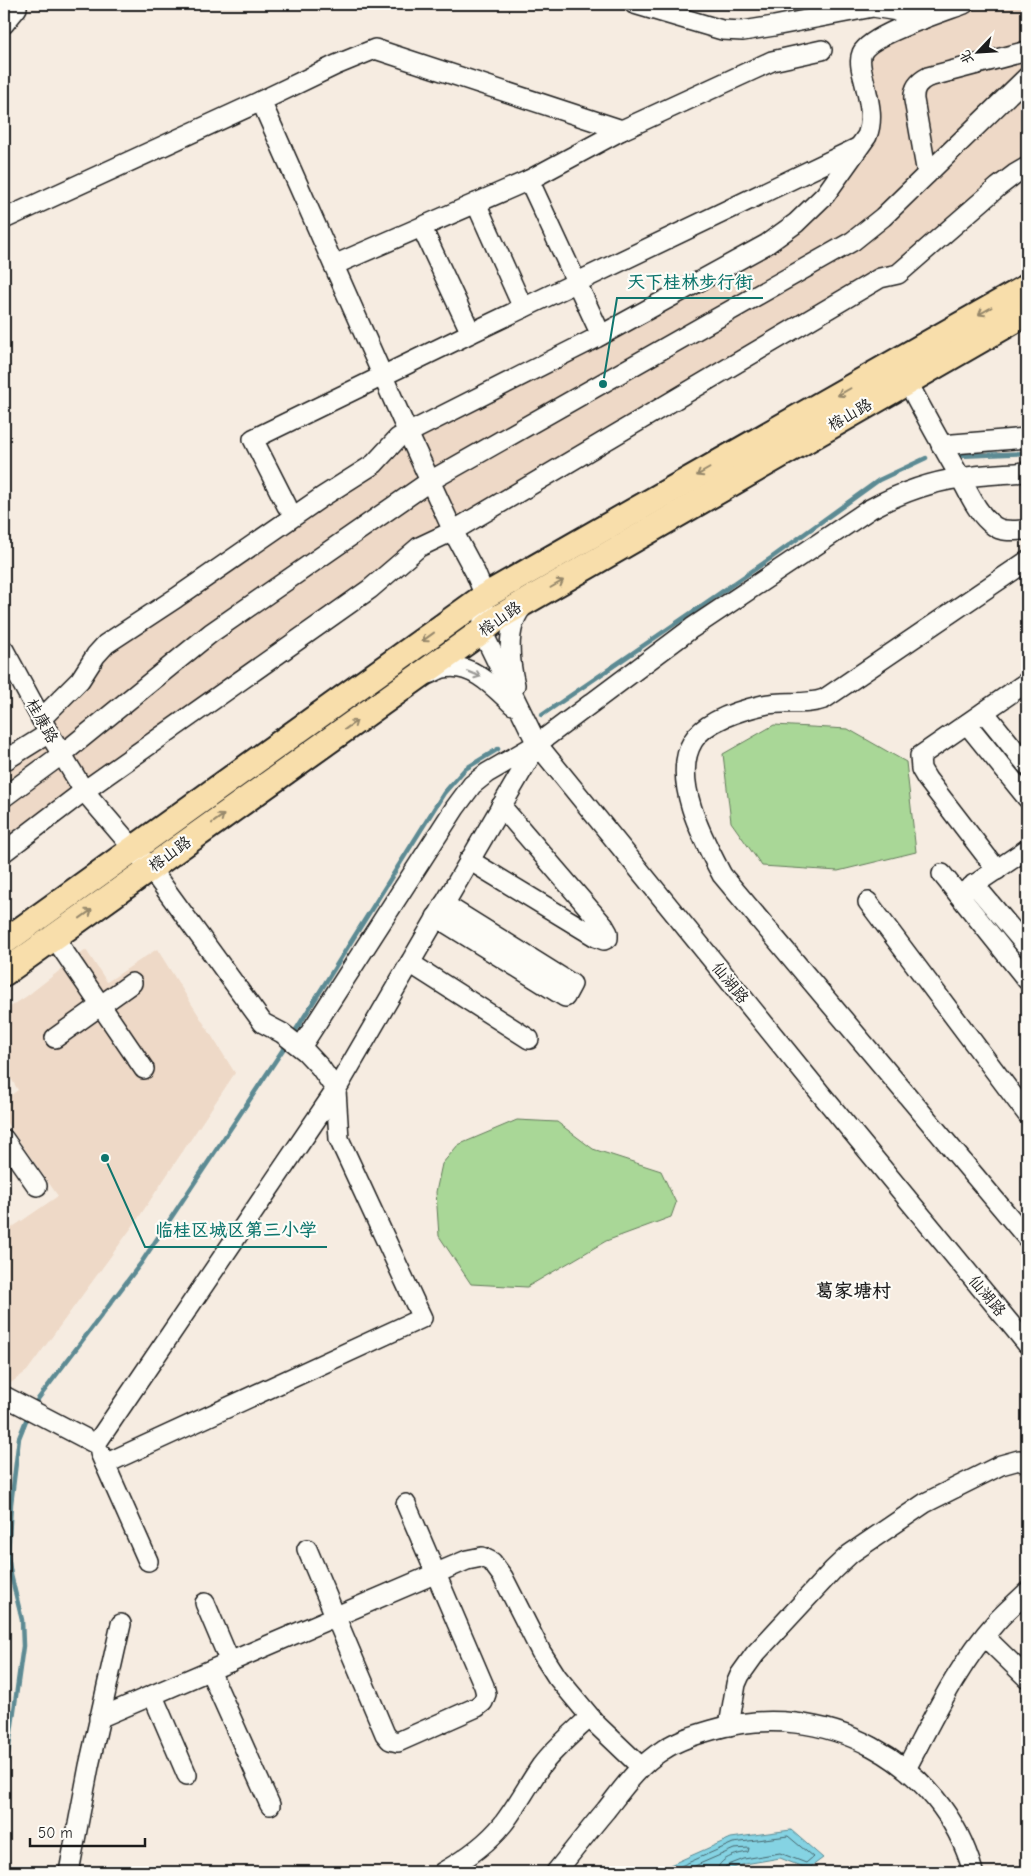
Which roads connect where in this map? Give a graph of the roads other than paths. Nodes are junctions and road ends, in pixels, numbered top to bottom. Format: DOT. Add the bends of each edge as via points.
graph roads {
  1 [pos="17,4"];
  2 [pos="634,4"];
  3 [pos="964,4"];
  4 [pos="921,20"];
  5 [pos="4,24"];
  6 [pos="822,50"];
  7 [pos="1027,51"];
  8 [pos="1027,77"];
  9 [pos="261,101"];
  10 [pos="622,130"];
  11 [pos="858,148"];
  12 [pos="1027,167"];
  13 [pos="927,174"];
  14 [pos="529,180"];
  15 [pos="476,203"];
  16 [pos="4,219"];
  17 [pos="422,228"];
  18 [pos="334,266"];
  19 [pos="576,283"];
  20 [pos="1027,287"];
  21 [pos="523,308"];
  22 [pos="1027,313"];
  23 [pos="471,332"];
  24 [pos="601,335"];
  25 [pos="382,376"];
  26 [pos="907,382"];
  27 [pos="408,433"];
  28 [pos="1027,438"];
  29 [pos="941,444"];
  30 [pos="1027,472"];
  31 [pos="961,478"];
  32 [pos="430,481"];
  33 [pos="287,506"];
  34 [pos="1027,530"];
  35 [pos="453,532"];
  36 [pos="1027,561"];
  37 [pos="475,572"];
  38 [pos="506,584"];
  39 [pos="485,596"];
  40 [pos="530,599"];
  41 [pos="459,615"];
  42 [pos="482,631"];
  43 [pos="4,650"];
  44 [pos="412,681"];
  45 [pos="1027,682"];
  46 [pos="984,712"];
  47 [pos="522,713"];
  48 [pos="967,724"];
  49 [pos="45,726"];
  50 [pos="537,744"];
  51 [pos="61,755"];
  52 [pos="5,758"];
  53 [pos="1027,766"];
  54 [pos="84,791"];
  55 [pos="4,797"];
  56 [pos="1027,798"];
  57 [pos="501,806"];
  58 [pos="134,849"];
  59 [pos="1027,850"];
  60 [pos="4,852"];
  61 [pos="470,860"];
  62 [pos="150,868"];
  63 [pos="998,870"];
  64 [pos="942,874"];
  65 [pos="974,884"];
  66 [pos="958,895"];
  67 [pos="868,902"];
  68 [pos="440,911"];
  69 [pos="54,937"];
  70 [pos="4,942"];
  71 [pos="1027,947"];
  72 [pos="410,963"];
  73 [pos="4,973"];
  74 [pos="1027,980"];
  75 [pos="132,983"];
  76 [pos="100,1006"];
  77 [pos="55,1038"];
  78 [pos="529,1039"];
  79 [pos="301,1047"];
  80 [pos="144,1069"];
  81 [pos="336,1090"];
  82 [pos="1027,1114"];
  83 [pos="4,1139"];
  84 [pos="37,1186"];
  85 [pos="1027,1238"];
  86 [pos="1027,1344"];
  87 [pos="4,1396"];
  88 [pos="96,1444"];
  89 [pos="105,1464"];
  90 [pos="1027,1464"];
  91 [pos="406,1504"];
  92 [pos="307,1549"];
  93 [pos="148,1561"];
  94 [pos="437,1573"];
  95 [pos="1027,1592"];
  96 [pos="205,1603"];
  97 [pos="335,1617"];
  98 [pos="121,1624"];
  99 [pos="985,1637"];
  100 [pos="230,1662"];
  101 [pos="210,1671"];
  102 [pos="1027,1678"];
  103 [pos="153,1696"];
  104 [pos="590,1717"];
  105 [pos="100,1718"];
  106 [pos="729,1726"];
  107 [pos="641,1767"];
  108 [pos="906,1769"];
  109 [pos="187,1775"];
  110 [pos="270,1805"];
  111 [pos="68,1872"];
  112 [pos="443,1872"];
  113 [pos="556,1872"];
  114 [pos="974,1872"];
  1 -- 5 [label="street"];
  2 -- 4 [label="street" via="722,30 743,31 873,8 904,12"];
  3 -- 4 [label="street"];
  4 -- 11 [label="street" via="871,42 862,54 860,60 871,126"];
  6 -- 10 [label="street" via="772,61"];
  7 -- 13 [label="street" via="928,77 917,84 913,91 914,100"];
  8 -- 13 [label="street"];
  9 -- 10 [label="street" via="375,49"];
  9 -- 16 [label="street"];
  9 -- 18 [label="street"];
  10 -- 14 [label="street"];
  11 -- 19 [label="street"];
  11 -- 24 [label="street" via="825,195 796,223 767,244"];
  12 -- 35 [label="street" via="998,187 898,274 880,278"];
  13 -- 32 [label="street" via="853,241"];
  14 -- 15 [label="street"];
  14 -- 19 [label="street"];
  15 -- 17 [label="street"];
  15 -- 21 [label="street"];
  17 -- 18 [label="street"];
  17 -- 23 [label="street"];
  18 -- 25 [label="street"];
  19 -- 21 [label="street"];
  19 -- 24 [label="street"];
  20 -- 38 [label="main road, 榕山路, one-way"];
  21 -- 23 [label="street"];
  22 -- 26 [label="main road, 榕山路"];
  23 -- 25 [label="street"];
  24 -- 27 [label="street"];
  25 -- 27 [label="street"];
  25 -- 33 [label="street" via="253,439"];
  26 -- 29 [label="street"];
  40 -- 26 [label="main road, 榕山路, one-way"];
  27 -- 32 [label="street"];
  27 -- 49 [label="street" via="398,438 374,464 106,644"];
  28 -- 29 [label="street"];
  29 -- 31 [label="street"];
  30 -- 31 [label="street"];
  31 -- 34 [label="street" via="979,509 995,527 1007,531"];
  31 -- 50 [label="street" via="920,488 870,509 692,628"];
  32 -- 35 [label="street"];
  32 -- 51 [label="street" via="211,633"];
  35 -- 37 [label="street"];
  35 -- 54 [label="street" via="419,547 370,589"];
  36 -- 85 [label="street" via="824,699 766,704 720,720 693,741 687,756 685,777 689,801 705,844 722,875"];
  37 -- 38 [label="street" via="490,581"];
  37 -- 39 [label="street"];
  37 -- 41 [label="street" via="472,595"];
  38 -- 39 [label="main road, 榕山路"];
  39 -- 41 [label="main road, 榕山路"];
  39 -- 42 [label="street"];
  40 -- 42 [label="main road, 榕山路"];
  40 -- 47 [label="street" via="517,612 510,638 512,669"];
  41 -- 58 [label="main road, 榕山路, one-way"];
  42 -- 44 [label="main road, 榕山路"];
  42 -- 47 [label="street, 仙湖路"];
  43 -- 49 [label="street, 桂康路"];
  44 -- 47 [label="street, one-way" via="445,668 461,668 484,678"];
  62 -- 44 [label="main road, 榕山路, one-way"];
  45 -- 46 [label="street"];
  46 -- 48 [label="street"];
  46 -- 53 [label="street"];
  47 -- 50 [label="street, 仙湖路"];
  48 -- 56 [label="street"];
  48 -- 63 [label="street" via="920,756 920,766"];
  49 -- 51 [label="street, 桂康路"];
  49 -- 52 [label="street"];
  50 -- 57 [label="street"];
  50 -- 79 [label="street" via="478,779 464,796"];
  50 -- 86 [label="street, 仙湖路"];
  51 -- 54 [label="street, 桂康路"];
  51 -- 55 [label="street"];
  54 -- 58 [label="street, 桂康路"];
  54 -- 60 [label="street"];
  57 -- 61 [label="street"];
  57 -- 61 [label="street" via="604,926 608,938 596,937"];
  58 -- 62 [label="street, 桂康路"];
  58 -- 70 [label="main road, 榕山路"];
  59 -- 63 [label="street"];
  61 -- 68 [label="street"];
  69 -- 62 [label="main road, 榕山路, one-way"];
  62 -- 79 [label="street, 桂康路" via="262,1023"];
  63 -- 65 [label="street"];
  64 -- 66 [label="street"];
  65 -- 66 [label="street"];
  65 -- 71 [label="street"];
  66 -- 74 [label="street"];
  67 -- 82 [label="street"];
  68 -- 68 [label="street" via="572,984 566,997"];
  68 -- 72 [label="street"];
  69 -- 73 [label="main road, 榕山路"];
  69 -- 76 [label="street"];
  72 -- 78 [label="street"];
  72 -- 81 [label="street"];
  75 -- 76 [label="street"];
  76 -- 77 [label="street"];
  76 -- 80 [label="street"];
  79 -- 81 [label="street, 桂康路"];
  81 -- 88 [label="street"];
  81 -- 89 [label="street" via="339,1139 422,1318"];
  83 -- 84 [label="street"];
  87 -- 88 [label="street"];
  88 -- 89 [label="street"];
  89 -- 93 [label="street"];
  90 -- 106 [label="street" via="1019,1460 1000,1465 925,1503 850,1554 755,1654 740,1675"];
  91 -- 94 [label="street"];
  92 -- 97 [label="street"];
  94 -- 97 [label="street"];
  94 -- 97 [label="street" via="484,1686 485,1698 478,1706 398,1742 392,1742 385,1734"];
  94 -- 104 [label="street" via="475,1557 492,1562 503,1576 540,1652"];
  95 -- 99 [label="street"];
  96 -- 100 [label="street"];
  97 -- 100 [label="street"];
  98 -- 105 [label="street"];
  99 -- 102 [label="street"];
  99 -- 108 [label="street" via="958,1675"];
  100 -- 101 [label="street"];
  101 -- 103 [label="street"];
  101 -- 110 [label="street"];
  103 -- 105 [label="street"];
  103 -- 109 [label="street"];
  104 -- 107 [label="street"];
  104 -- 112 [label="street" via="546,1760 490,1838"];
  105 -- 111 [label="street"];
  106 -- 107 [label="street" via="678,1742"];
  106 -- 108 [label="street" via="763,1722 830,1729 872,1745"];
  107 -- 113 [label="street"];
  108 -- 114 [label="street" via="928,1790 950,1820"];
}
